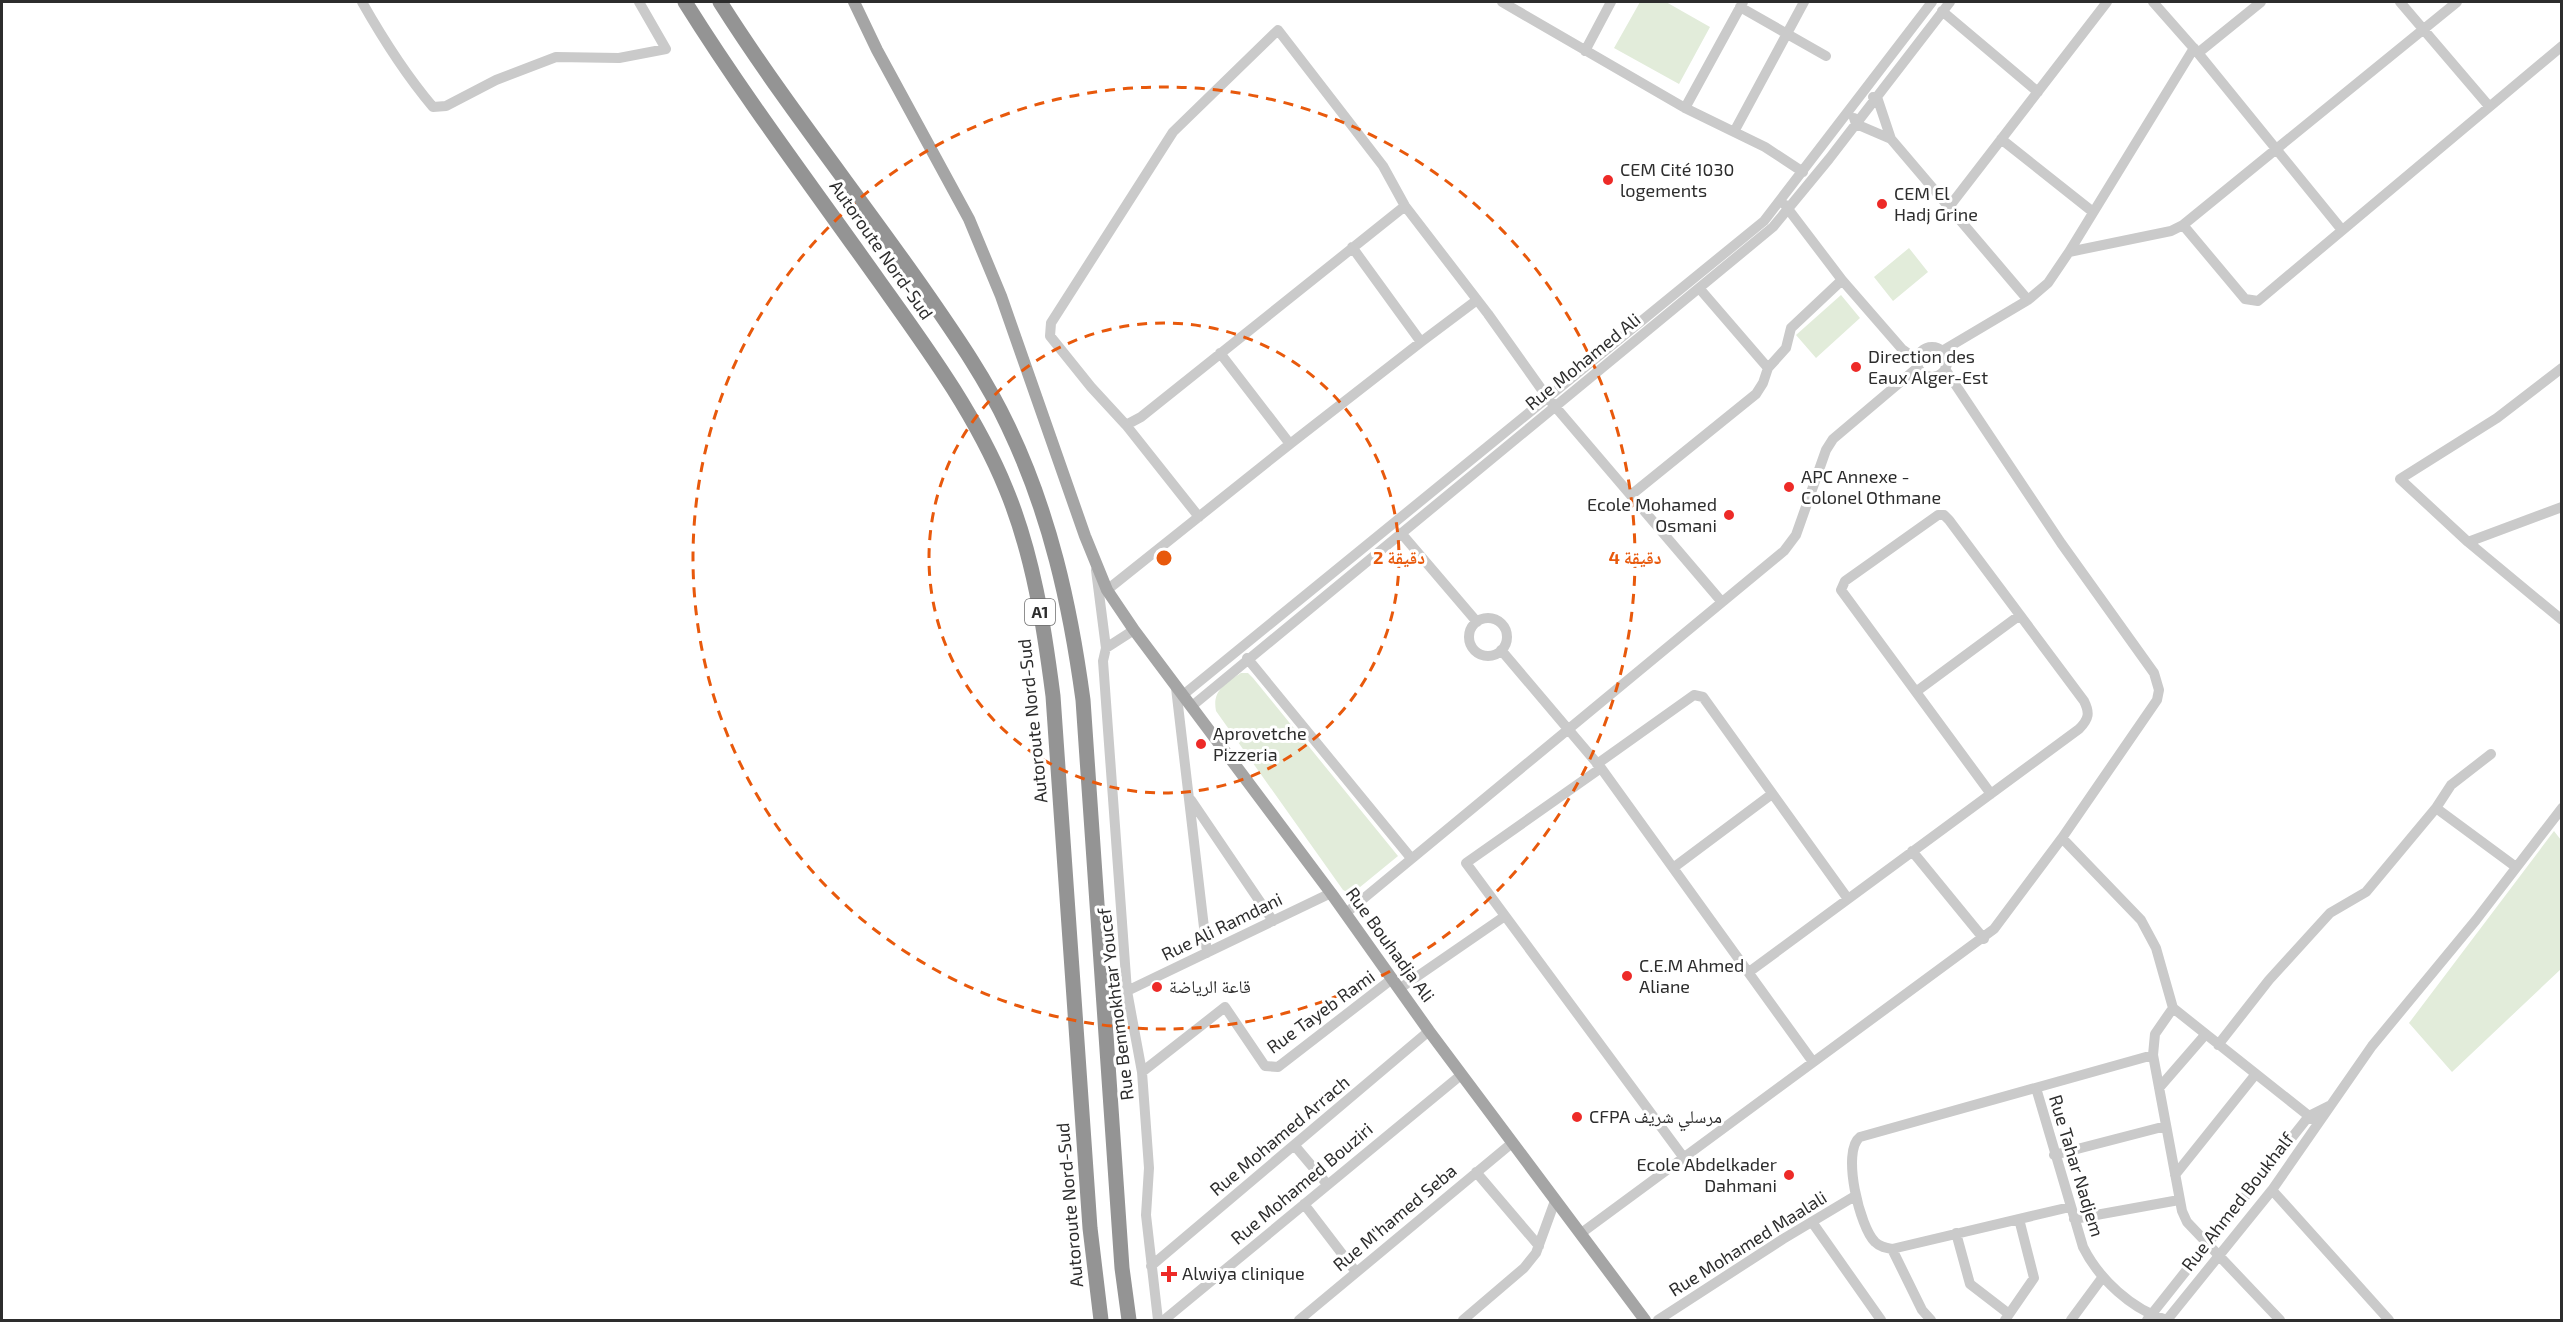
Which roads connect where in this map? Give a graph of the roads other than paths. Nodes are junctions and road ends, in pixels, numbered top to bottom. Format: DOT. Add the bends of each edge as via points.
graph roads {
  1 [pos="362,2"];
  2 [pos="639,2"];
  3 [pos="685,2"];
  4 [pos="720,2"];
  5 [pos="854,2"];
  6 [pos="1502,2"];
  7 [pos="1611,2"];
  8 [pos="1804,2"];
  9 [pos="1932,2"];
  10 [pos="1950,2"];
  11 [pos="2107,2"];
  12 [pos="2153,2"];
  13 [pos="2261,2"];
  14 [pos="2400,2"];
  15 [pos="2457,2"];
  16 [pos="1741,4"];
  17 [pos="1942,11"];
  18 [pos="2422,29"];
  19 [pos="1787,35"];
  20 [pos="2562,46"];
  21 [pos="1585,51"];
  22 [pos="2196,51"];
  23 [pos="1826,56"];
  24 [pos="2038,92"];
  25 [pos="1860,97"];
  26 [pos="1877,97"];
  27 [pos="2488,105"];
  28 [pos="1686,108"];
  29 [pos="1851,110"];
  30 [pos="1856,124"];
  31 [pos="1735,130"];
  32 [pos="1891,139"];
  33 [pos="2001,139"];
  34 [pos="2275,149"];
  35 [pos="1803,172"];
  36 [pos="1781,200"];
  37 [pos="1405,206"];
  38 [pos="1949,207"];
  39 [pos="1789,210"];
  40 [pos="2093,212"];
  41 [pos="2182,225"];
  42 [pos="2342,230"];
  43 [pos="1352,247"];
  44 [pos="2069,252"];
  45 [pos="1842,280"];
  46 [pos="1699,288"];
  47 [pos="1477,300"];
  48 [pos="2028,300"];
  49 [pos="1421,342"];
  50 [pos="1942,351"];
  51 [pos="1220,352"];
  52 [pos="1917,364"];
  53 [pos="1768,368"];
  54 [pos="2562,368"];
  55 [pos="1945,369"];
  56 [pos="1551,402"];
  57 [pos="1126,425"];
  58 [pos="1290,444"];
  59 [pos="1631,495"];
  60 [pos="2562,507"];
  61 [pos="1199,517"];
  62 [pos="1401,533"];
  63 [pos="2468,542"];
  64 [pos="1095,561"];
  65 [pos="1107,590"];
  66 [pos="1721,601"];
  67 [pos="2020,615"];
  68 [pos="2562,620"];
  69 [pos="1477,622"];
  70 [pos="1134,630"];
  71 [pos="1106,648"];
  72 [pos="1501,650"];
  73 [pos="1247,658"];
  74 [pos="1176,684"];
  75 [pos="1917,692"];
  76 [pos="1183,695"];
  77 [pos="1192,706"];
  78 [pos="1569,727"];
  79 [pos="2491,754"];
  80 [pos="1599,766"];
  81 [pos="1772,794"];
  82 [pos="1991,794"];
  83 [pos="1189,797"];
  84 [pos="2436,808"];
  85 [pos="2562,808"];
  86 [pos="2062,838"];
  87 [pos="1912,851"];
  88 [pos="1411,858"];
  89 [pos="2516,867"];
  90 [pos="1673,868"];
  91 [pos="1331,893"];
  92 [pos="1848,899"];
  93 [pos="1346,913"];
  94 [pos="1505,916"];
  95 [pos="1273,921"];
  96 [pos="1984,939"];
  97 [pos="1207,953"];
  98 [pos="1749,972"];
  99 [pos="1396,984"];
  100 [pos="1127,991"];
  101 [pos="2173,1008"];
  102 [pos="1429,1030"];
  103 [pos="2205,1035"];
  104 [pos="2217,1045"];
  105 [pos="2153,1055"];
  106 [pos="1813,1062"];
  107 [pos="1142,1072"];
  108 [pos="1461,1075"];
  109 [pos="2255,1075"];
  110 [pos="2036,1088"];
  111 [pos="2159,1088"];
  112 [pos="2334,1103"];
  113 [pos="2309,1116"];
  114 [pos="2319,1123"];
  115 [pos="2166,1126"];
  116 [pos="1512,1143"];
  117 [pos="1295,1146"];
  118 [pos="2054,1155"];
  119 [pos="1684,1158"];
  120 [pos="1476,1173"];
  121 [pos="2175,1175"];
  122 [pos="1327,1184"];
  123 [pos="2272,1190"];
  124 [pos="1855,1196"];
  125 [pos="2179,1200"];
  126 [pos="1555,1201"];
  127 [pos="1304,1204"];
  128 [pos="2070,1207"];
  129 [pos="2019,1219"];
  130 [pos="2074,1219"];
  131 [pos="1812,1222"];
  132 [pos="1956,1233"];
  133 [pos="1580,1234"];
  134 [pos="2208,1243"];
  135 [pos="1539,1246"];
  136 [pos="1892,1249"];
  137 [pos="2219,1255"];
  138 [pos="1151,1266"];
  139 [pos="1356,1272"];
  140 [pos="2102,1278"];
  141 [pos="2007,1317"];
  142 [pos="2149,1318"];
  143 [pos="1101,1320"];
  144 [pos="1129,1320"];
  145 [pos="1158,1320"];
  146 [pos="1164,1320"];
  147 [pos="1299,1320"];
  148 [pos="1463,1320"];
  149 [pos="1645,1320"];
  150 [pos="1658,1320"];
  151 [pos="1881,1320"];
  152 [pos="1931,1320"];
  153 [pos="2071,1320"];
  154 [pos="2167,1320"];
  155 [pos="2280,1320"];
  156 [pos="2389,1320"];
  1 -- 2 [label="street" via="387,46 433,107 446,106 496,80 556,57 618,58 666,49"];
  3 -- 143 [label="highway, Autoroute Nord-Sud / A1" via="962,402 1006,489 1022,535 1035,583 1053,696 1090,1228"];
  4 -- 144 [label="highway, Autoroute Nord-Sud / A1" via="961,345 1007,424 1055,552 1074,636 1083,700 1121,1256"];
  5 -- 64 [label="main road, Rue Bouhadja Ali" via="969,219 1001,296"];
  6 -- 21 [label="street"];
  7 -- 21 [label="street"];
  8 -- 19 [label="street"];
  9 -- 25 [label="street"];
  10 -- 17 [label="street, Rue Mohamed Ali"];
  11 -- 24 [label="street"];
  12 -- 22 [label="street"];
  13 -- 22 [label="street"];
  14 -- 18 [label="street"];
  15 -- 18 [label="street"];
  16 -- 19 [label="street"];
  16 -- 28 [label="street"];
  17 -- 24 [label="street"];
  17 -- 26 [label="street, Rue Mohamed Ali"];
  18 -- 27 [label="street"];
  18 -- 34 [label="street"];
  19 -- 23 [label="street"];
  19 -- 31 [label="street"];
  20 -- 27 [label="street"];
  21 -- 28 [label="street"];
  22 -- 34 [label="street"];
  22 -- 40 [label="street"];
  24 -- 33 [label="street"];
  25 -- 26 [label="street"];
  25 -- 29 [label="street"];
  26 -- 30 [label="street, Rue Mohamed Ali"];
  26 -- 32 [label="street"];
  27 -- 42 [label="street"];
  28 -- 31 [label="street"];
  29 -- 30 [label="street"];
  29 -- 35 [label="street"];
  30 -- 32 [label="street"];
  30 -- 39 [label="street, Rue Mohamed Ali"];
  31 -- 35 [label="street"];
  32 -- 38 [label="street"];
  33 -- 38 [label="street"];
  33 -- 40 [label="street"];
  34 -- 41 [label="street"];
  34 -- 42 [label="street"];
  35 -- 36 [label="street"];
  36 -- 39 [label="street"];
  36 -- 56 [label="street" via="1764,221"];
  37 -- 43 [label="street"];
  37 -- 47 [label="street"];
  37 -- 57 [label="street" via="1383,166 1278,30 1173,132 1051,323 1050,336"];
  38 -- 48 [label="street"];
  39 -- 45 [label="street"];
  39 -- 46 [label="street, Rue Mohamed Ali"];
  40 -- 44 [label="street"];
  41 -- 42 [label="street" via="2245,299 2252,301 2258,301"];
  41 -- 44 [label="street" via="2171,231"];
  43 -- 49 [label="street"];
  43 -- 51 [label="street"];
  44 -- 48 [label="street" via="2048,283"];
  45 -- 52 [label="street"];
  45 -- 53 [label="street" via="1791,328 1786,348"];
  46 -- 53 [label="street"];
  46 -- 56 [label="street, Rue Mohamed Ali"];
  47 -- 49 [label="street"];
  47 -- 56 [label="street"];
  48 -- 50 [label="street"];
  49 -- 58 [label="street"];
  50 -- 52 [label="street" via="1922,350"];
  50 -- 55 [label="street" via="1947,360"];
  51 -- 57 [label="street"];
  51 -- 58 [label="street"];
  52 -- 55 [label="street" via="1931,378"];
  52 -- 66 [label="street" via="1833,439 1791,543"];
  53 -- 59 [label="street" via="1756,394"];
  54 -- 63 [label="street" via="2497,418 2400,479"];
  55 -- 86 [label="street" via="2154,673 2159,690 2157,700"];
  56 -- 59 [label="street"];
  56 -- 62 [label="street, Rue Mohamed Ali"];
  56 -- 76 [label="street"];
  57 -- 61 [label="street"];
  58 -- 61 [label="street"];
  59 -- 66 [label="street"];
  60 -- 63 [label="street"];
  61 -- 65 [label="street"];
  62 -- 69 [label="street"];
  62 -- 73 [label="street, Rue Mohamed Ali"];
  63 -- 68 [label="street"];
  64 -- 65 [label="main road, Rue Bouhadja Ali"];
  64 -- 71 [label="street, Rue Benmokhtar Youcef"];
  65 -- 70 [label="main road, Rue Bouhadja Ali"];
  66 -- 78 [label="street"];
  67 -- 75 [label="street"];
  67 -- 75 [label="street" via="1944,515 1938,515 1845,581 1841,590 1844,596"];
  67 -- 82 [label="street" via="2089,711 2087,721 2079,729"];
  69 -- 72 [label="street" via="1488,619 1502,625 1506,637"];
  69 -- 72 [label="street" via="1470,632 1473,649 1490,656"];
  70 -- 71 [label="street"];
  70 -- 74 [label="main road, Rue Bouhadja Ali"];
  71 -- 100 [label="street, Rue Benmokhtar Youcef" via="1103,661"];
  72 -- 78 [label="street"];
  73 -- 77 [label="street, Rue Mohamed Ali"];
  73 -- 88 [label="street"];
  74 -- 76 [label="main road, Rue Bouhadja Ali"];
  74 -- 83 [label="street"];
  75 -- 82 [label="street"];
  76 -- 77 [label="main road, Rue Bouhadja Ali"];
  77 -- 91 [label="main road, Rue Bouhadja Ali"];
  78 -- 80 [label="street"];
  78 -- 88 [label="street"];
  79 -- 84 [label="street" via="2451,785"];
  80 -- 81 [label="street" via="1694,695 1700,695"];
  80 -- 90 [label="street"];
  80 -- 94 [label="street" via="1466,863"];
  81 -- 90 [label="street"];
  81 -- 92 [label="street"];
  82 -- 87 [label="street"];
  83 -- 95 [label="street"];
  83 -- 97 [label="street"];
  84 -- 89 [label="street"];
  84 -- 104 [label="street" via="2366,892 2322,921"];
  85 -- 89 [label="street, Rue Ahmed Boukhalf"];
  86 -- 96 [label="street" via="2006,916"];
  86 -- 101 [label="street" via="2140,920 2156,948"];
  87 -- 92 [label="street"];
  87 -- 96 [label="street"];
  88 -- 93 [label="street"];
  89 -- 112 [label="street, Rue Ahmed Boukhalf" via="2372,1046"];
  90 -- 98 [label="street"];
  91 -- 93 [label="main road, Rue Bouhadja Ali"];
  91 -- 95 [label="street, Rue Ali Ramdani"];
  92 -- 98 [label="street"];
  93 -- 99 [label="main road, Rue Bouhadja Ali"];
  94 -- 99 [label="street"];
  94 -- 119 [label="street"];
  95 -- 97 [label="street, Rue Ali Ramdani"];
  96 -- 106 [label="street"];
  97 -- 100 [label="street, Rue Ali Ramdani"];
  98 -- 106 [label="street"];
  99 -- 102 [label="main road, Rue Bouhadja Ali"];
  99 -- 107 [label="street, Rue Tayeb Rami" via="1278,1067 1265,1066 1225,1007"];
  100 -- 107 [label="street, Rue Benmokhtar Youcef"];
  101 -- 103 [label="street"];
  101 -- 105 [label="street" via="2155,1034"];
  102 -- 108 [label="main road, Rue Bouhadja Ali"];
  102 -- 117 [label="street, Rue Mohamed Arrach"];
  103 -- 104 [label="street"];
  103 -- 111 [label="street"];
  104 -- 109 [label="street"];
  105 -- 110 [label="street"];
  105 -- 111 [label="street"];
  106 -- 119 [label="street"];
  107 -- 138 [label="street, Rue Benmokhtar Youcef"];
  108 -- 116 [label="main road, Rue Bouhadja Ali"];
  108 -- 122 [label="street, Rue Mohamed Bouziri"];
  109 -- 113 [label="street"];
  109 -- 121 [label="street"];
  110 -- 118 [label="street, Rue Tahar Nadjem"];
  110 -- 124 [label="street" via="1860,1137 1851,1152"];
  111 -- 115 [label="street"];
  112 -- 113 [label="street"];
  112 -- 114 [label="street, Rue Ahmed Boukhalf"];
  113 -- 114 [label="street"];
  113 -- 134 [label="street"];
  114 -- 123 [label="street, Rue Ahmed Boukhalf"];
  115 -- 118 [label="street"];
  115 -- 121 [label="street"];
  116 -- 120 [label="street, Rue M'hamed Seba"];
  116 -- 126 [label="main road, Rue Bouhadja Ali"];
  117 -- 122 [label="street"];
  117 -- 138 [label="street, Rue Mohamed Arrach"];
  118 -- 128 [label="street, Rue Tahar Nadjem"];
  119 -- 133 [label="street"];
  120 -- 135 [label="street"];
  120 -- 139 [label="street, Rue M'hamed Seba"];
  121 -- 125 [label="street"];
  122 -- 127 [label="street, Rue Mohamed Bouziri"];
  123 -- 137 [label="street, Rue Ahmed Boukhalf"];
  123 -- 156 [label="street"];
  124 -- 131 [label="street, Rue Mohamed Maalali"];
  124 -- 136 [label="street" via="1873,1240"];
  125 -- 130 [label="street"];
  125 -- 134 [label="street" via="2187,1222"];
  126 -- 133 [label="main road, Rue Bouhadja Ali"];
  126 -- 135 [label="street"];
  127 -- 139 [label="street"];
  127 -- 146 [label="street, Rue Mohamed Bouziri"];
  128 -- 129 [label="street"];
  128 -- 130 [label="street, Rue Tahar Nadjem"];
  129 -- 132 [label="street"];
  129 -- 141 [label="street" via="2034,1278"];
  130 -- 140 [label="street, Rue Tahar Nadjem" via="2083,1247"];
  131 -- 150 [label="street, Rue Mohamed Maalali"];
  131 -- 151 [label="street"];
  132 -- 136 [label="street"];
  132 -- 141 [label="street" via="1970,1284"];
  133 -- 149 [label="main road, Rue Bouhadja Ali"];
  134 -- 137 [label="street"];
  134 -- 142 [label="street"];
  135 -- 148 [label="street" via="1524,1268"];
  136 -- 152 [label="street" via="1922,1310"];
  137 -- 154 [label="street, Rue Ahmed Boukhalf"];
  137 -- 155 [label="street"];
  138 -- 145 [label="street, Rue Benmokhtar Youcef"];
  139 -- 147 [label="street, Rue M'hamed Seba"];
  140 -- 142 [label="street, Rue Tahar Nadjem"];
  140 -- 153 [label="street"];
  142 -- 154 [label="street, Rue Tahar Nadjem"];
}
